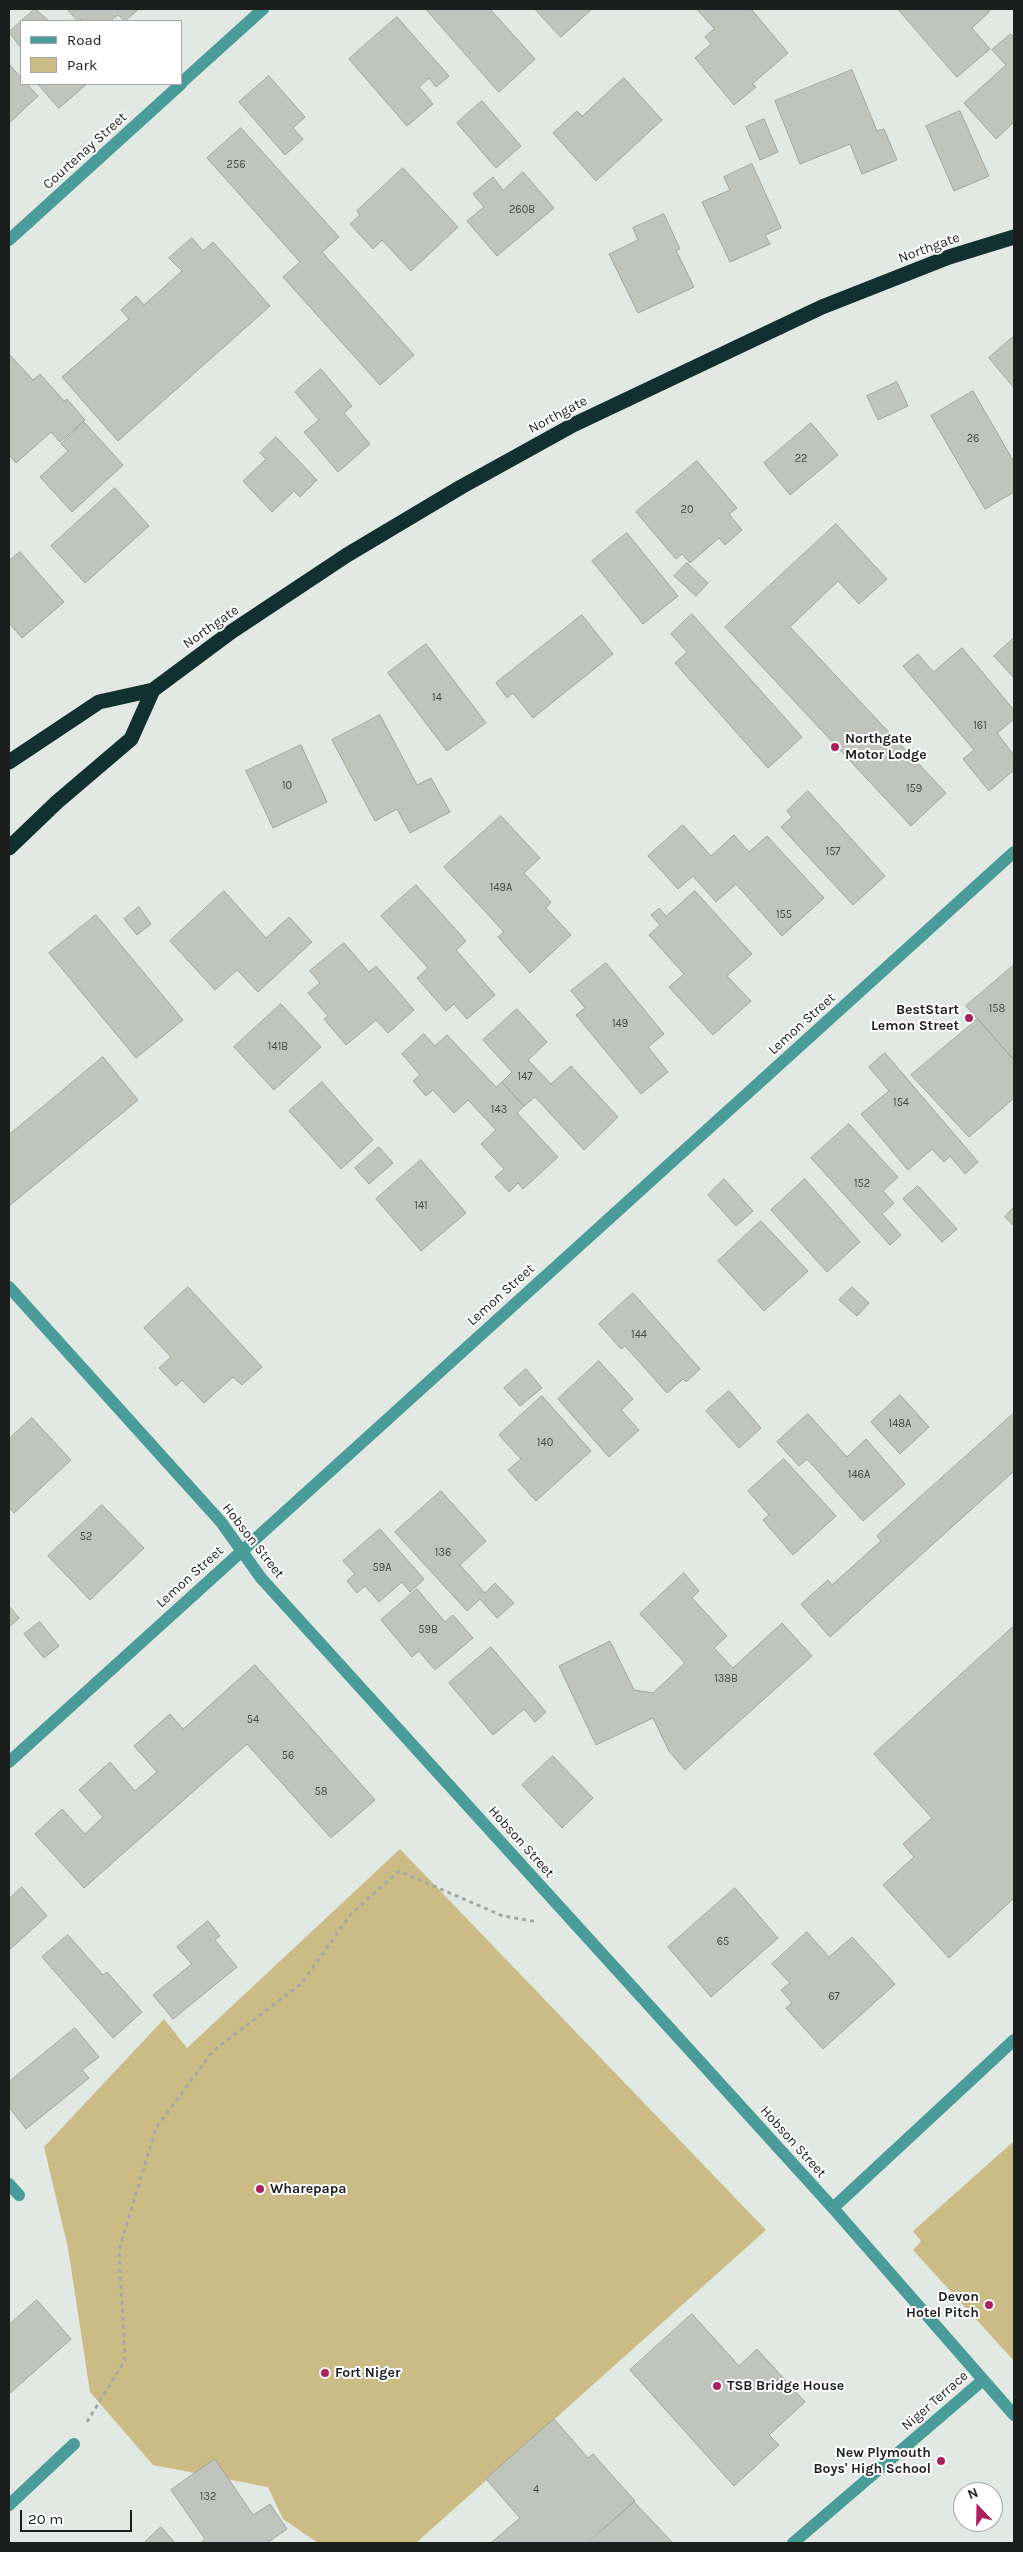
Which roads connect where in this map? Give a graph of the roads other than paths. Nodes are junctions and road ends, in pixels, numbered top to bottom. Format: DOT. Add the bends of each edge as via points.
graph roads {
  1 [pos="263,9"];
  2 [pos="182,82"];
  3 [pos="179,85"];
  4 [pos="1014,237"];
  5 [pos="9,240"];
  6 [pos="153,690"];
  7 [pos="9,762"];
  8 [pos="9,848"];
  9 [pos="1014,852"];
  10 [pos="9,1287"];
  11 [pos="242,1550"];
  12 [pos="9,1762"];
  13 [pos="1014,2040"];
  14 [pos="9,2184"];
  15 [pos="19,2196"];
  16 [pos="833,2208"];
  17 [pos="983,2380"];
  18 [pos="1014,2415"];
  19 [pos="74,2444"];
  20 [pos="9,2505"];
  21 [pos="793,2543"];
  1 -- 2 [label="street, Courtenay Street"];
  3 -- 5 [label="street, Courtenay Street"];
  4 -- 6 [label="highway, Northgate" via="949,256 822,307 573,425 347,555 231,632"];
  6 -- 7 [label="highway, Northgate" via="99,702"];
  6 -- 8 [label="highway" via="132,739 57,802"];
  9 -- 11 [label="street, Lemon Street"];
  10 -- 11 [label="street, Hobson Street" via="221,1522"];
  11 -- 12 [label="street, Lemon Street"];
  11 -- 16 [label="street, Hobson Street" via="261,1578"];
  13 -- 16 [label="street"];
  14 -- 15 [label="street"];
  16 -- 17 [label="street, Hobson Street"];
  17 -- 18 [label="street, Hobson Street"];
  17 -- 21 [label="street, Niger Terrace"];
  19 -- 20 [label="street"];
}
